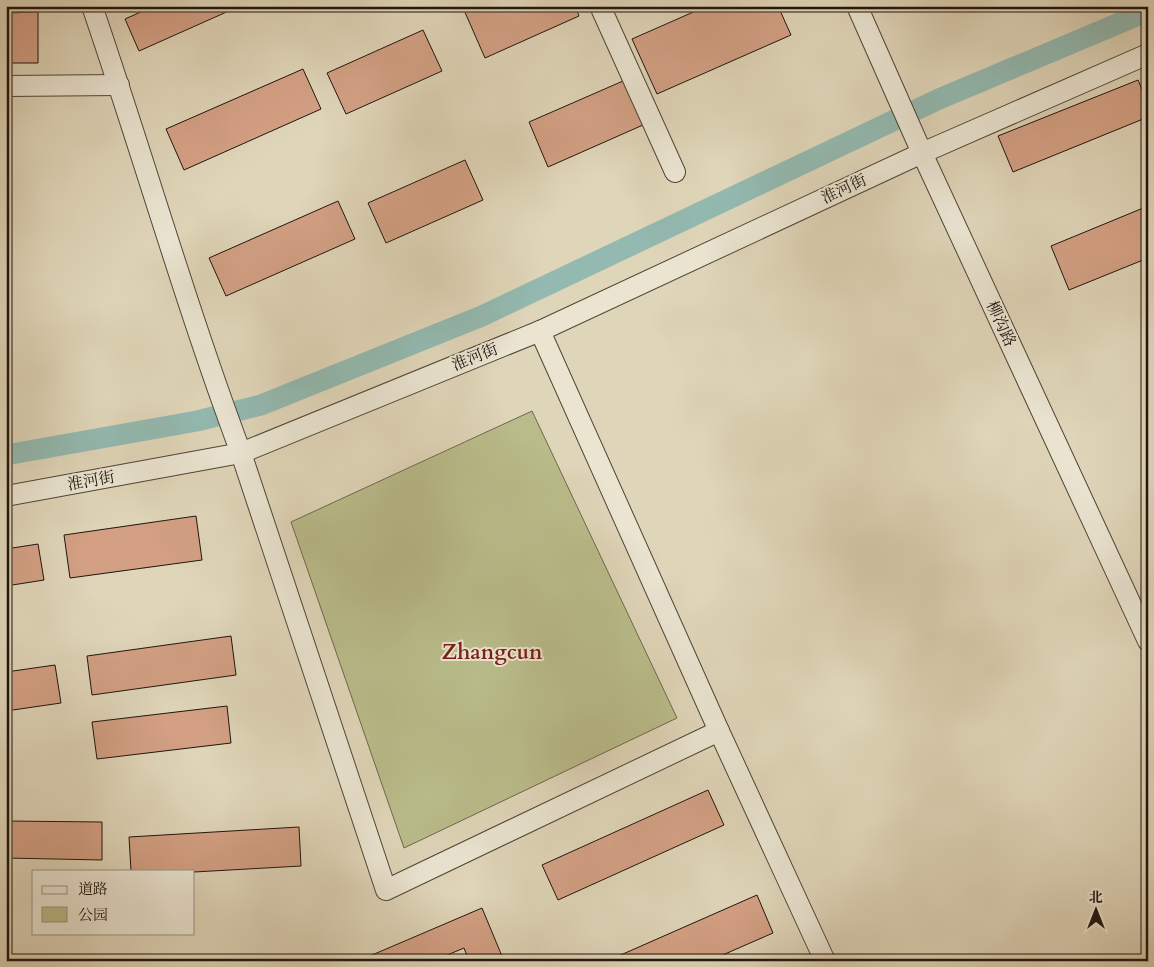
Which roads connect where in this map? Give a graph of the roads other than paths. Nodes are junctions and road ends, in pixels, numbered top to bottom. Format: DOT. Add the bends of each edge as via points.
graph roads {
  1 [pos="92,6"];
  2 [pos="600,6"];
  3 [pos="857,6"];
  4 [pos="1148,54"];
  5 [pos="119,85"];
  6 [pos="6,86"];
  7 [pos="922,153"];
  8 [pos="675,172"];
  9 [pos="540,331"];
  10 [pos="241,453"];
  11 [pos="6,496"];
  12 [pos="1148,641"];
  13 [pos="719,731"];
  14 [pos="825,961"];
  1 -- 5 [label="street"];
  2 -- 8 [label="street"];
  3 -- 7 [label="street, 柳沟路"];
  4 -- 7 [label="street, 淮河街"];
  5 -- 6 [label="street"];
  5 -- 10 [label="street"];
  7 -- 9 [label="street, 淮河街"];
  7 -- 12 [label="street, 柳沟路"];
  9 -- 10 [label="street, 淮河街"];
  9 -- 13 [label="street"];
  10 -- 11 [label="street, 淮河街"];
  10 -- 13 [label="street" via="386,890"];
  13 -- 14 [label="street"];
}
